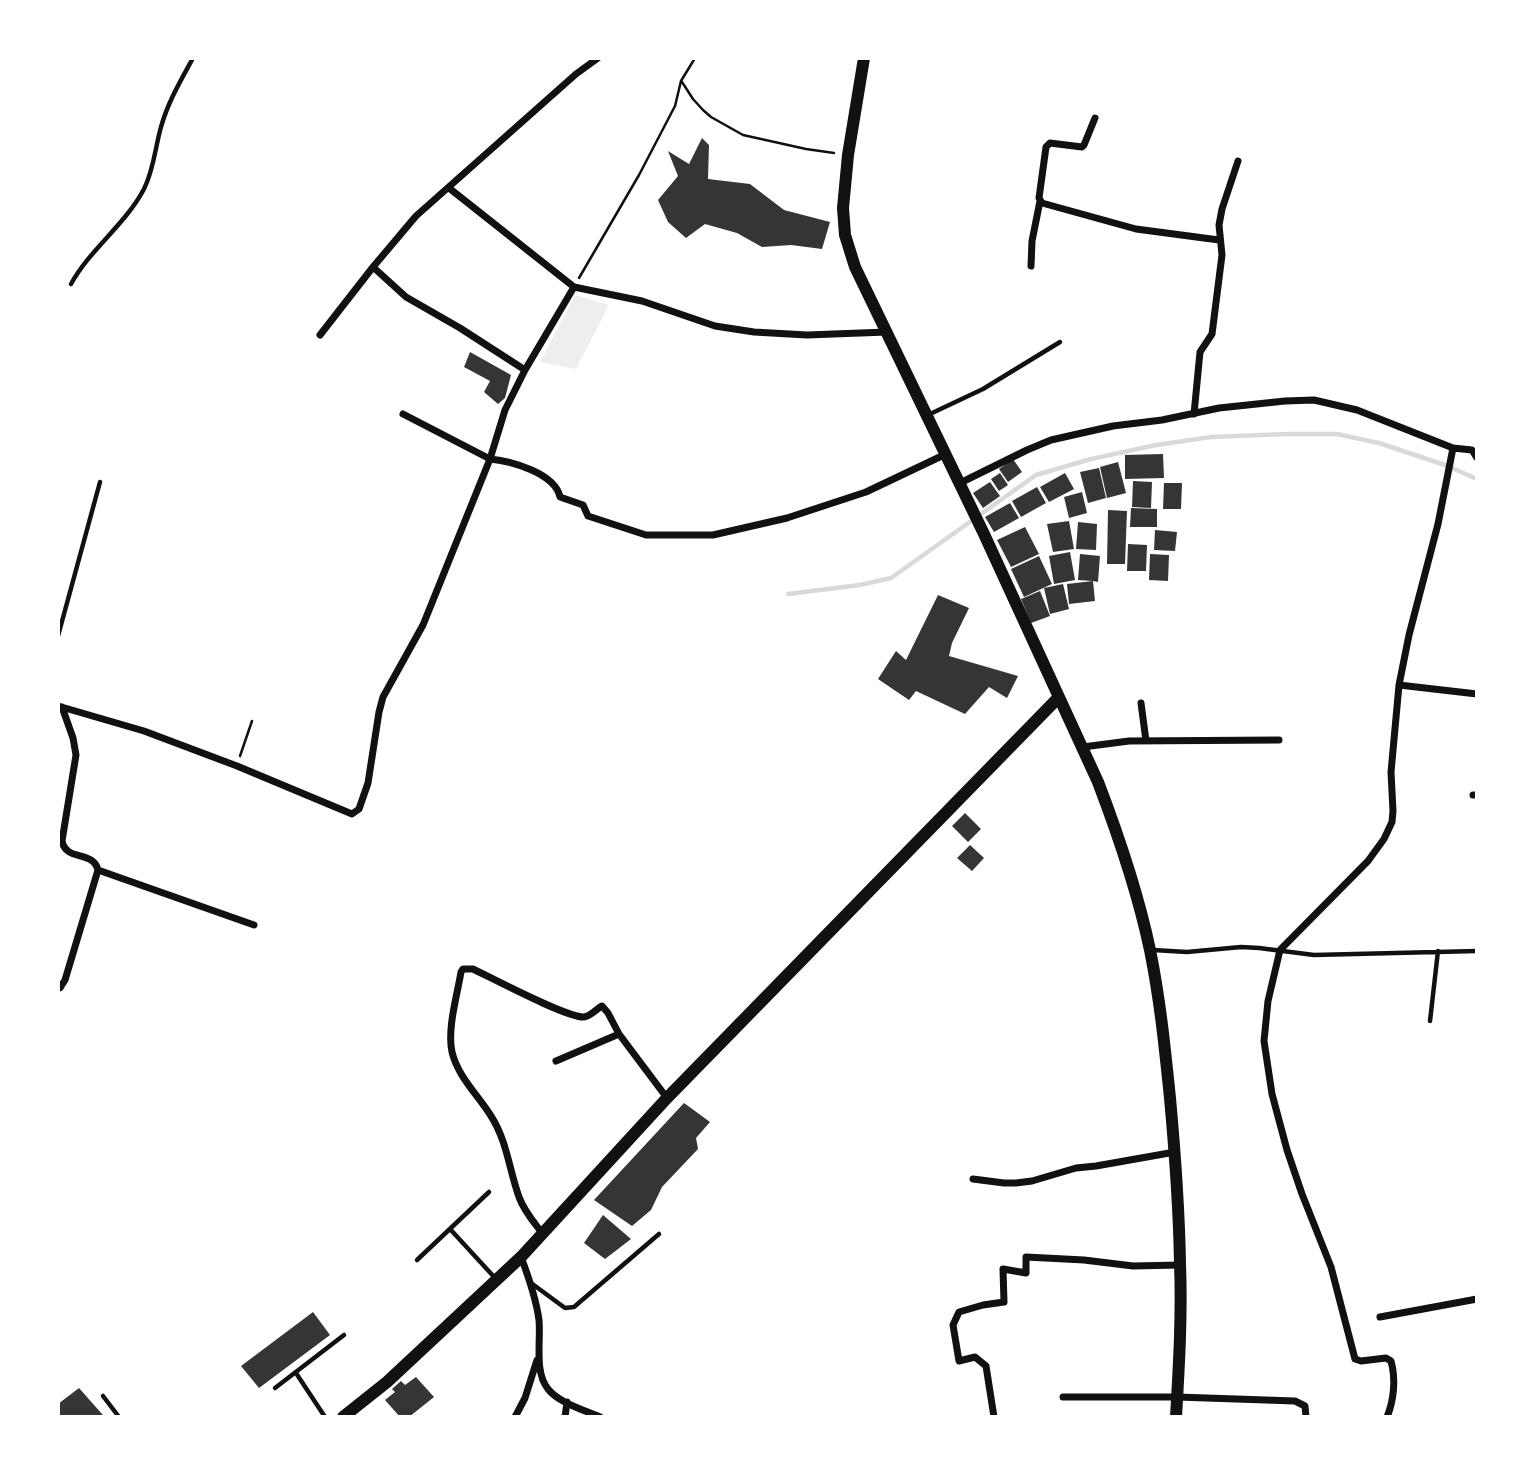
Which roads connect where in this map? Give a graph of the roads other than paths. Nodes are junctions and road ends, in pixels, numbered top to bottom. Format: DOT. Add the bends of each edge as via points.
graph roads {
  1 [pos="193,58"];
  2 [pos="598,58"];
  3 [pos="864,58"];
  4 [pos="1094,118"];
  5 [pos="1238,161"];
  6 [pos="449,188"];
  7 [pos="1040,201"];
  8 [pos="1219,240"];
  9 [pos="1031,266"];
  10 [pos="373,267"];
  11 [pos="71,284"];
  12 [pos="574,287"];
  13 [pos="887,332"];
  14 [pos="320,335"];
  15 [pos="1060,342"];
  16 [pos="525,370"];
  17 [pos="403,414"];
  18 [pos="1194,414"];
  19 [pos="926,415"];
  20 [pos="1453,448"];
  21 [pos="1474,451"];
  22 [pos="946,454"];
  23 [pos="1477,458"];
  24 [pos="490,459"];
  25 [pos="100,482"];
  26 [pos="962,488"];
  27 [pos="58,636"];
  28 [pos="1399,685"];
  29 [pos="1477,694"];
  30 [pos="1059,696"];
  31 [pos="1141,703"];
  32 [pos="60,707"];
  33 [pos="1279,740"];
  34 [pos="1146,741"];
  35 [pos="1083,747"];
  36 [pos="98,870"];
  37 [pos="254,925"];
  38 [pos="1150,950"];
  39 [pos="1280,950"];
  40 [pos="1438,951"];
  41 [pos="1477,951"];
  42 [pos="58,988"];
  43 [pos="1430,1021"];
  44 [pos="619,1034"];
  45 [pos="556,1062"];
  46 [pos="667,1098"];
  47 [pos="1175,1152"];
  48 [pos="974,1179"];
  49 [pos="489,1192"];
  50 [pos="450,1229"];
  51 [pos="542,1233"];
  52 [pos="659,1234"];
  53 [pos="521,1257"];
  54 [pos="417,1260"];
  55 [pos="1180,1265"];
  56 [pos="497,1279"];
  57 [pos="531,1283"];
  58 [pos="1477,1299"];
  59 [pos="1380,1317"];
  60 [pos="344,1335"];
  61 [pos="538,1356"];
  62 [pos="296,1373"];
  63 [pos="275,1388"];
  64 [pos="103,1396"];
  65 [pos="1063,1397"];
  66 [pos="1177,1398"];
  67 [pos="567,1402"];
  68 [pos="119,1417"];
  69 [pos="325,1417"];
  70 [pos="343,1417"];
  71 [pos="516,1417"];
  72 [pos="565,1417"];
  73 [pos="600,1417"];
  74 [pos="994,1417"];
  75 [pos="1176,1417"];
  76 [pos="1306,1417"];
  77 [pos="1387,1417"];
  1 -- 11 [label="lane" via="161,127 146,186"];
  2 -- 6 [label="street"];
  3 -- 13 [label="main road" via="848,155 845,235 855,267"];
  4 -- 7 [label="street" via="1082,147 1050,143 1046,147"];
  5 -- 8 [label="street" via="1222,209"];
  6 -- 10 [label="street" via="416,216"];
  6 -- 12 [label="street"];
  7 -- 8 [label="street" via="1136,229"];
  7 -- 9 [label="street"];
  8 -- 18 [label="street" via="1222,255 1212,334 1200,352"];
  10 -- 14 [label="street"];
  10 -- 16 [label="street" via="406,297"];
  12 -- 13 [label="street" via="642,301 715,326 754,332"];
  12 -- 16 [label="street"];
  13 -- 19 [label="main road"];
  15 -- 19 [label="lane" via="983,389"];
  16 -- 24 [label="street" via="505,410"];
  17 -- 24 [label="street"];
  18 -- 20 [label="street" via="1314,400 1357,410"];
  18 -- 26 [label="street" via="1051,440"];
  19 -- 22 [label="main road"];
  20 -- 21 [label="street"];
  20 -- 28 [label="street"];
  21 -- 23 [label="street"];
  22 -- 24 [label="street" via="866,492 788,518 713,535 646,535 588,516 583,505 561,497 545,477 505,460"];
  22 -- 26 [label="main road"];
  24 -- 32 [label="street" via="423,625 383,697 369,783 359,809 352,814 144,731"];
  25 -- 27 [label="lane"];
  26 -- 30 [label="main road"];
  28 -- 29 [label="street"];
  28 -- 39 [label="street" via="1388,831 1368,861"];
  30 -- 35 [label="main road"];
  30 -- 46 [label="main road"];
  31 -- 34 [label="street"];
  32 -- 36 [label="street" via="76,755 62,847 93,861"];
  33 -- 34 [label="street"];
  34 -- 35 [label="street"];
  35 -- 38 [label="main road" via="1114,825"];
  36 -- 37 [label="street"];
  36 -- 42 [label="street" via="65,980"];
  38 -- 39 [label="lane"];
  38 -- 47 [label="main road"];
  39 -- 40 [label="lane" via="1314,955"];
  39 -- 77 [label="street" via="1264,1041 1272,1094 1302,1194 1331,1267 1355,1359 1391,1361 1394,1381"];
  40 -- 41 [label="lane"];
  40 -- 43 [label="lane"];
  44 -- 45 [label="street"];
  44 -- 46 [label="street"];
  44 -- 51 [label="street" via="603,1007 580,1017 473,969 461,972 452,1052 459,1071 503,1138 519,1197"];
  46 -- 51 [label="main road"];
  47 -- 48 [label="street" via="1076,1168 1032,1181"];
  47 -- 55 [label="main road"];
  49 -- 50 [label="lane"];
  50 -- 54 [label="lane"];
  50 -- 56 [label="lane"];
  51 -- 53 [label="main road"];
  52 -- 57 [label="lane" via="574,1307 565,1308"];
  53 -- 56 [label="main road"];
  53 -- 57 [label="street"];
  55 -- 66 [label="main road"];
  55 -- 74 [label="street" via="1026,1257 1026,1273 1003,1269 1004,1302 959,1312 953,1325 959,1360 975,1357 986,1366"];
  56 -- 70 [label="main road"];
  57 -- 61 [label="street" via="539,1322"];
  58 -- 59 [label="street"];
  60 -- 62 [label="lane"];
  61 -- 67 [label="street" via="543,1383"];
  61 -- 71 [label="street"];
  62 -- 63 [label="lane"];
  62 -- 69 [label="lane"];
  64 -- 68 [label="lane"];
  65 -- 66 [label="street"];
  66 -- 75 [label="main road"];
  66 -- 76 [label="street" via="1295,1401 1305,1406"];
  67 -- 72 [label="street"];
  67 -- 73 [label="street"];
}
